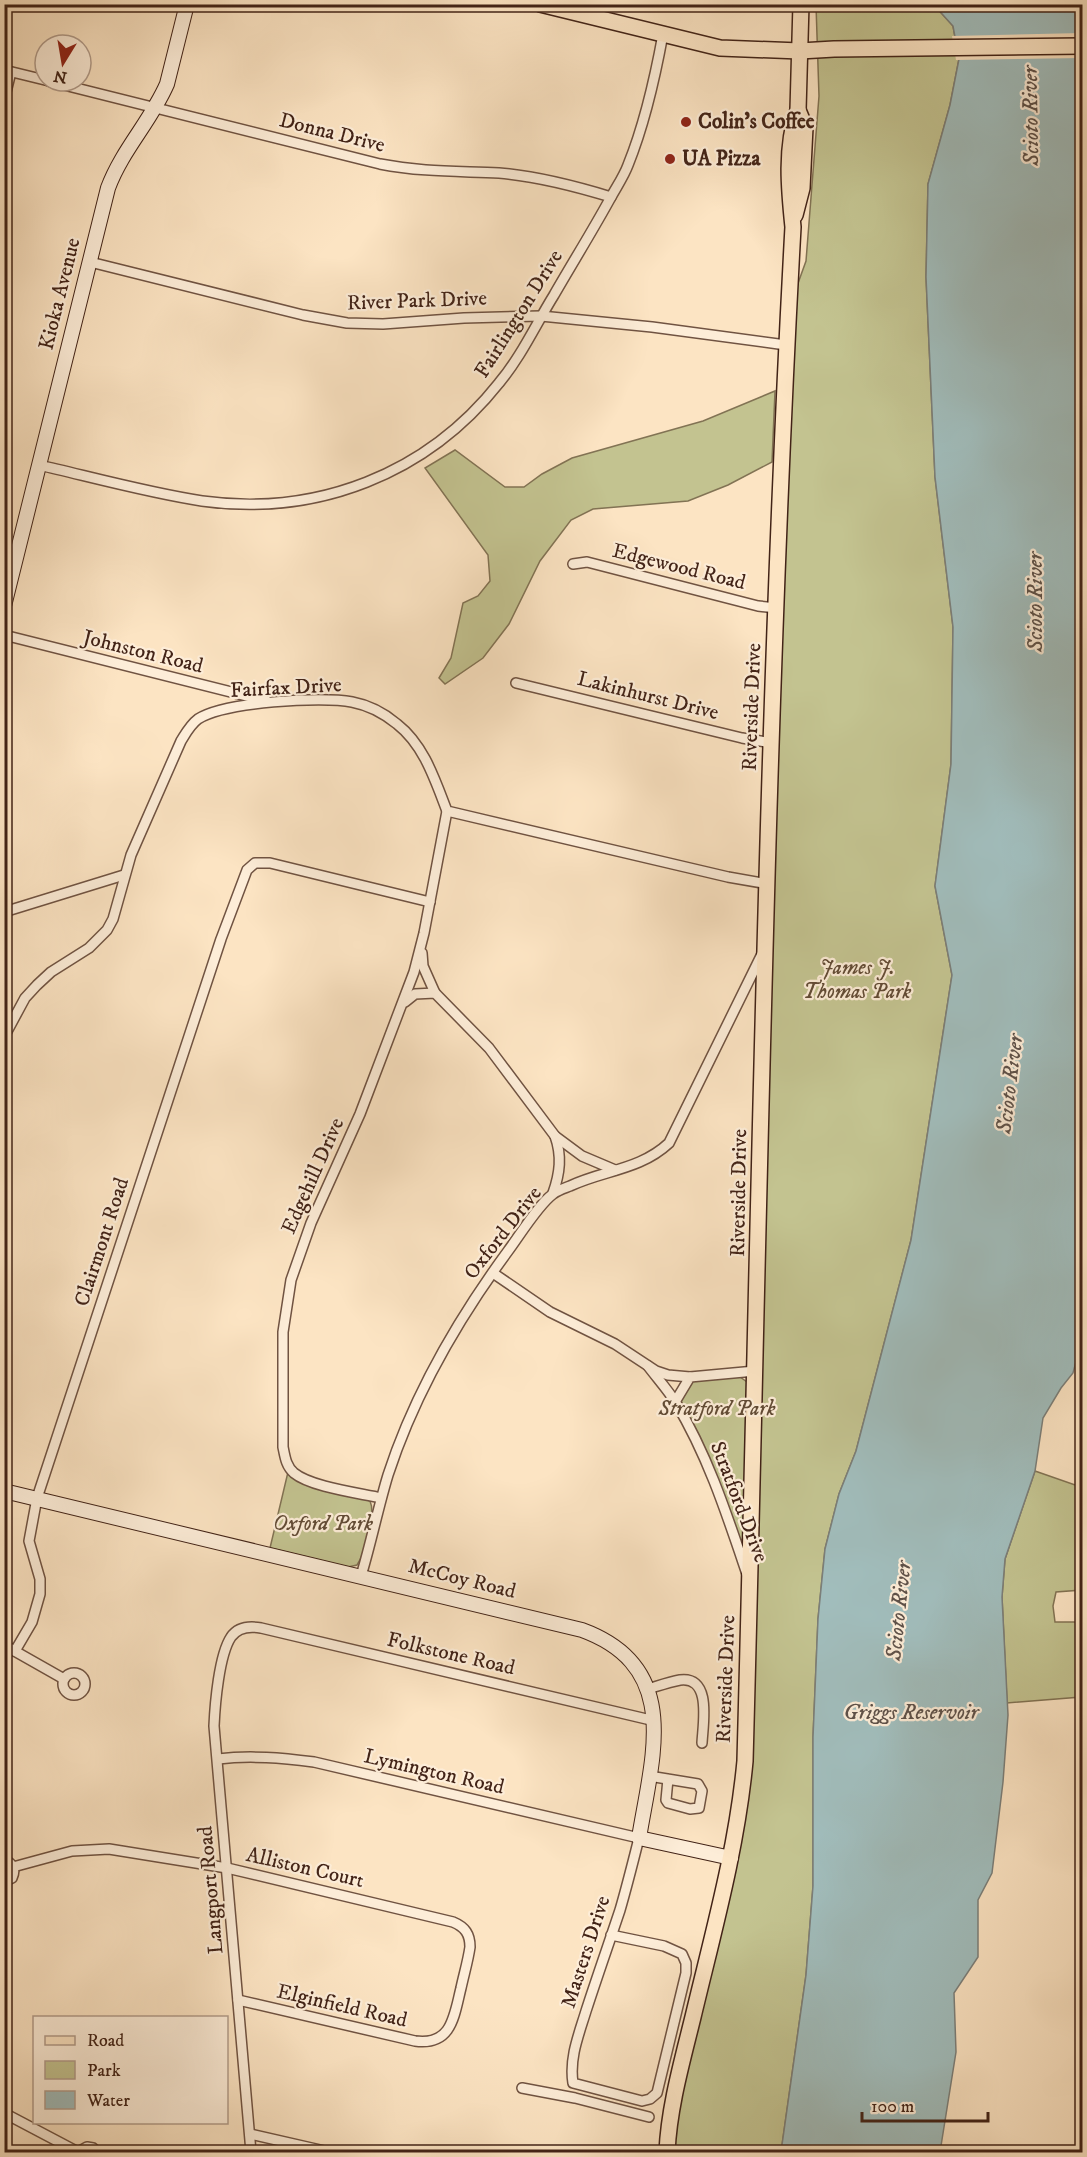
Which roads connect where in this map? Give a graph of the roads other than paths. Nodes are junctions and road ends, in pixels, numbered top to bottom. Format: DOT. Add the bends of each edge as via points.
graph roads {
  1 [pos="187,4"];
  2 [pos="540,4"];
  3 [pos="801,4"];
  4 [pos="663,34"];
  5 [pos="1083,46"];
  6 [pos="800,51"];
  7 [pos="8,71"];
  8 [pos="33,77"];
  9 [pos="93,92"];
  10 [pos="4,100"];
  11 [pos="156,107"];
  12 [pos="611,197"];
  13 [pos="90,262"];
  14 [pos="541,316"];
  15 [pos="786,345"];
  16 [pos="39,465"];
  17 [pos="573,564"];
  18 [pos="4,606"];
  19 [pos="777,608"];
  20 [pos="4,635"];
  21 [pos="516,683"];
  22 [pos="273,702"];
  23 [pos="772,743"];
  24 [pos="447,811"];
  25 [pos="124,875"];
  26 [pos="768,884"];
  27 [pos="430,902"];
  28 [pos="4,912"];
  29 [pos="421,947"];
  30 [pos="765,947"];
  31 [pos="435,993"];
  32 [pos="403,1003"];
  33 [pos="4,1037"];
  34 [pos="555,1136"];
  35 [pos="617,1170"];
  36 [pos="554,1193"];
  37 [pos="493,1273"];
  38 [pos="648,1366"];
  39 [pos="755,1371"];
  40 [pos="690,1377"];
  41 [pos="675,1402"];
  42 [pos="4,1491"];
  43 [pos="37,1498"];
  44 [pos="381,1498"];
  45 [pos="362,1576"];
  46 [pos="750,1584"];
  47 [pos="239,1630"];
  48 [pos="4,1645"];
  49 [pos="15,1651"];
  50 [pos="64,1679"];
  51 [pos="648,1689"];
  52 [pos="655,1720"];
  53 [pos="702,1743"];
  54 [pos="218,1759"];
  55 [pos="649,1776"];
  56 [pos="668,1779"];
  57 [pos="639,1838"];
  58 [pos="731,1858"];
  59 [pos="4,1860"];
  60 [pos="13,1867"];
  61 [pos="227,1868"];
  62 [pos="4,1882"];
  63 [pos="611,1935"];
  64 [pos="238,2000"];
  65 [pos="438,2038"];
  66 [pos="573,2080"];
  67 [pos="522,2088"];
  68 [pos="575,2098"];
  69 [pos="4,2113"];
  70 [pos="649,2117"];
  71 [pos="250,2134"];
  72 [pos="78,2152"];
  73 [pos="97,2152"];
  74 [pos="251,2152"];
  75 [pos="329,2152"];
  76 [pos="666,2152"];
  1 -- 11 [label="main road, Kioka Avenue" via="167,84"];
  2 -- 4 [label="main road"];
  3 -- 6 [label="main road, Riverside Drive"];
  4 -- 6 [label="main road" via="737,50"];
  4 -- 12 [label="street, Fairlington Drive" via="639,135"];
  5 -- 6 [label="main road"];
  6 -- 15 [label="main road, Riverside Drive" via="798,110 805,127 802,188 792,227"];
  7 -- 8 [label="street, Donna Drive"];
  7 -- 10 [label="street"];
  9 -- 11 [label="street, Donna Drive"];
  11 -- 12 [label="street, Donna Drive" via="380,164 432,172 526,177"];
  11 -- 13 [label="main road, Kioka Avenue" via="112,178"];
  12 -- 14 [label="street, Fairlington Drive"];
  13 -- 14 [label="street, River Park Drive" via="347,323"];
  13 -- 16 [label="main road, Kioka Avenue"];
  14 -- 15 [label="street, River Park Drive"];
  14 -- 16 [label="street, Fairlington Drive" via="501,382 466,421 420,456 388,474 342,491 285,501 204,501"];
  15 -- 19 [label="main road, Riverside Drive"];
  16 -- 18 [label="main road, Kioka Avenue"];
  17 -- 19 [label="street, Edgewood Road" via="587,562"];
  19 -- 23 [label="main road, Riverside Drive"];
  20 -- 22 [label="street, Johnston Road"];
  21 -- 23 [label="street, Lakinhurst Drive"];
  22 -- 24 [label="street, Fairfax Drive" via="351,702 385,715 422,753"];
  22 -- 25 [label="street, Fairfax Drive" via="220,710 189,728"];
  23 -- 26 [label="main road, Riverside Drive"];
  24 -- 26 [label="street"];
  24 -- 27 [label="street, Edgehill Drive"];
  25 -- 28 [label="street"];
  25 -- 33 [label="street, Fairfax Drive" via="107,930 89,948 58,966 37,985 25,998"];
  26 -- 30 [label="main road, Riverside Drive"];
  27 -- 29 [label="street, Edgehill Drive"];
  27 -- 43 [label="street, Clairmont Road" via="270,863 260,862 247,870"];
  29 -- 31 [label="street" via="423,966"];
  29 -- 32 [label="street, Edgehill Drive"];
  30 -- 35 [label="street, Oxford Drive" via="669,1143 640,1163"];
  30 -- 39 [label="main road, Riverside Drive"];
  31 -- 32 [label="street" via="415,994"];
  31 -- 34 [label="street" via="489,1048"];
  32 -- 44 [label="street, Edgehill Drive" via="297,1260 283,1332 285,1461 305,1479"];
  34 -- 35 [label="street" via="582,1156"];
  34 -- 36 [label="street" via="560,1167"];
  35 -- 36 [label="street, Oxford Drive"];
  36 -- 37 [label="street, Oxford Drive"];
  37 -- 38 [label="street, Stratford Drive" via="550,1312 615,1344"];
  37 -- 44 [label="street, Oxford Drive" via="451,1337 423,1393"];
  38 -- 40 [label="street, Stratford Drive" via="668,1375"];
  38 -- 41 [label="street, Stratford Drive"];
  39 -- 40 [label="street, Stratford Drive"];
  39 -- 46 [label="main road, Riverside Drive"];
  40 -- 41 [label="street"];
  41 -- 46 [label="street, Stratford Drive" via="713,1479"];
  42 -- 43 [label="main road, McCoy Road"];
  43 -- 45 [label="main road, McCoy Road"];
  43 -- 49 [label="street, Clairmont Road" via="29,1541 40,1594 32,1622"];
  44 -- 45 [label="street, Oxford Drive"];
  45 -- 51 [label="main road, McCoy Road" via="594,1635 630,1661"];
  46 -- 58 [label="main road, Riverside Drive" via="745,1761"];
  47 -- 52 [label="street, Folkstone Road" via="261,1628"];
  47 -- 54 [label="street, Langport Road" via="227,1647 217,1690 214,1726"];
  48 -- 49 [label="street"];
  49 -- 50 [label="street"];
  51 -- 52 [label="main road, McCoy Road"];
  51 -- 53 [label="street" via="682,1680 698,1684 703,1696"];
  52 -- 55 [label="main road, McCoy Road"];
  54 -- 57 [label="street, Lymington Road" via="252,1756 314,1762"];
  54 -- 61 [label="street, Langport Road"];
  55 -- 56 [label="street"];
  55 -- 57 [label="main road, McCoy Road"];
  56 -- 56 [label="street" via="698,1784 699,1808 668,1803"];
  57 -- 58 [label="main road"];
  57 -- 63 [label="street, Masters Drive"];
  58 -- 76 [label="main road, Riverside Drive" via="677,2084"];
  59 -- 60 [label="street"];
  60 -- 61 [label="street, Alliston Court" via="72,1851 109,1849"];
  60 -- 62 [label="street" via="12,1878"];
  61 -- 64 [label="street, Langport Road"];
  61 -- 65 [label="street, Alliston Court" via="453,1922 465,1929 470,1942 454,2019"];
  63 -- 66 [label="street, Masters Drive" via="577,2040"];
  63 -- 66 [label="street" via="664,1946 682,1954 686,1963 657,2093 642,2101"];
  64 -- 65 [label="street, Elginfield Road" via="415,2041"];
  64 -- 71 [label="street, Langport Road"];
  66 -- 68 [label="street, Masters Drive"];
  67 -- 68 [label="street"];
  68 -- 70 [label="street"];
  69 -- 72 [label="street"];
  71 -- 74 [label="street, Langport Road"];
  71 -- 75 [label="street"];
  72 -- 73 [label="street" via="87,2147"];
}
